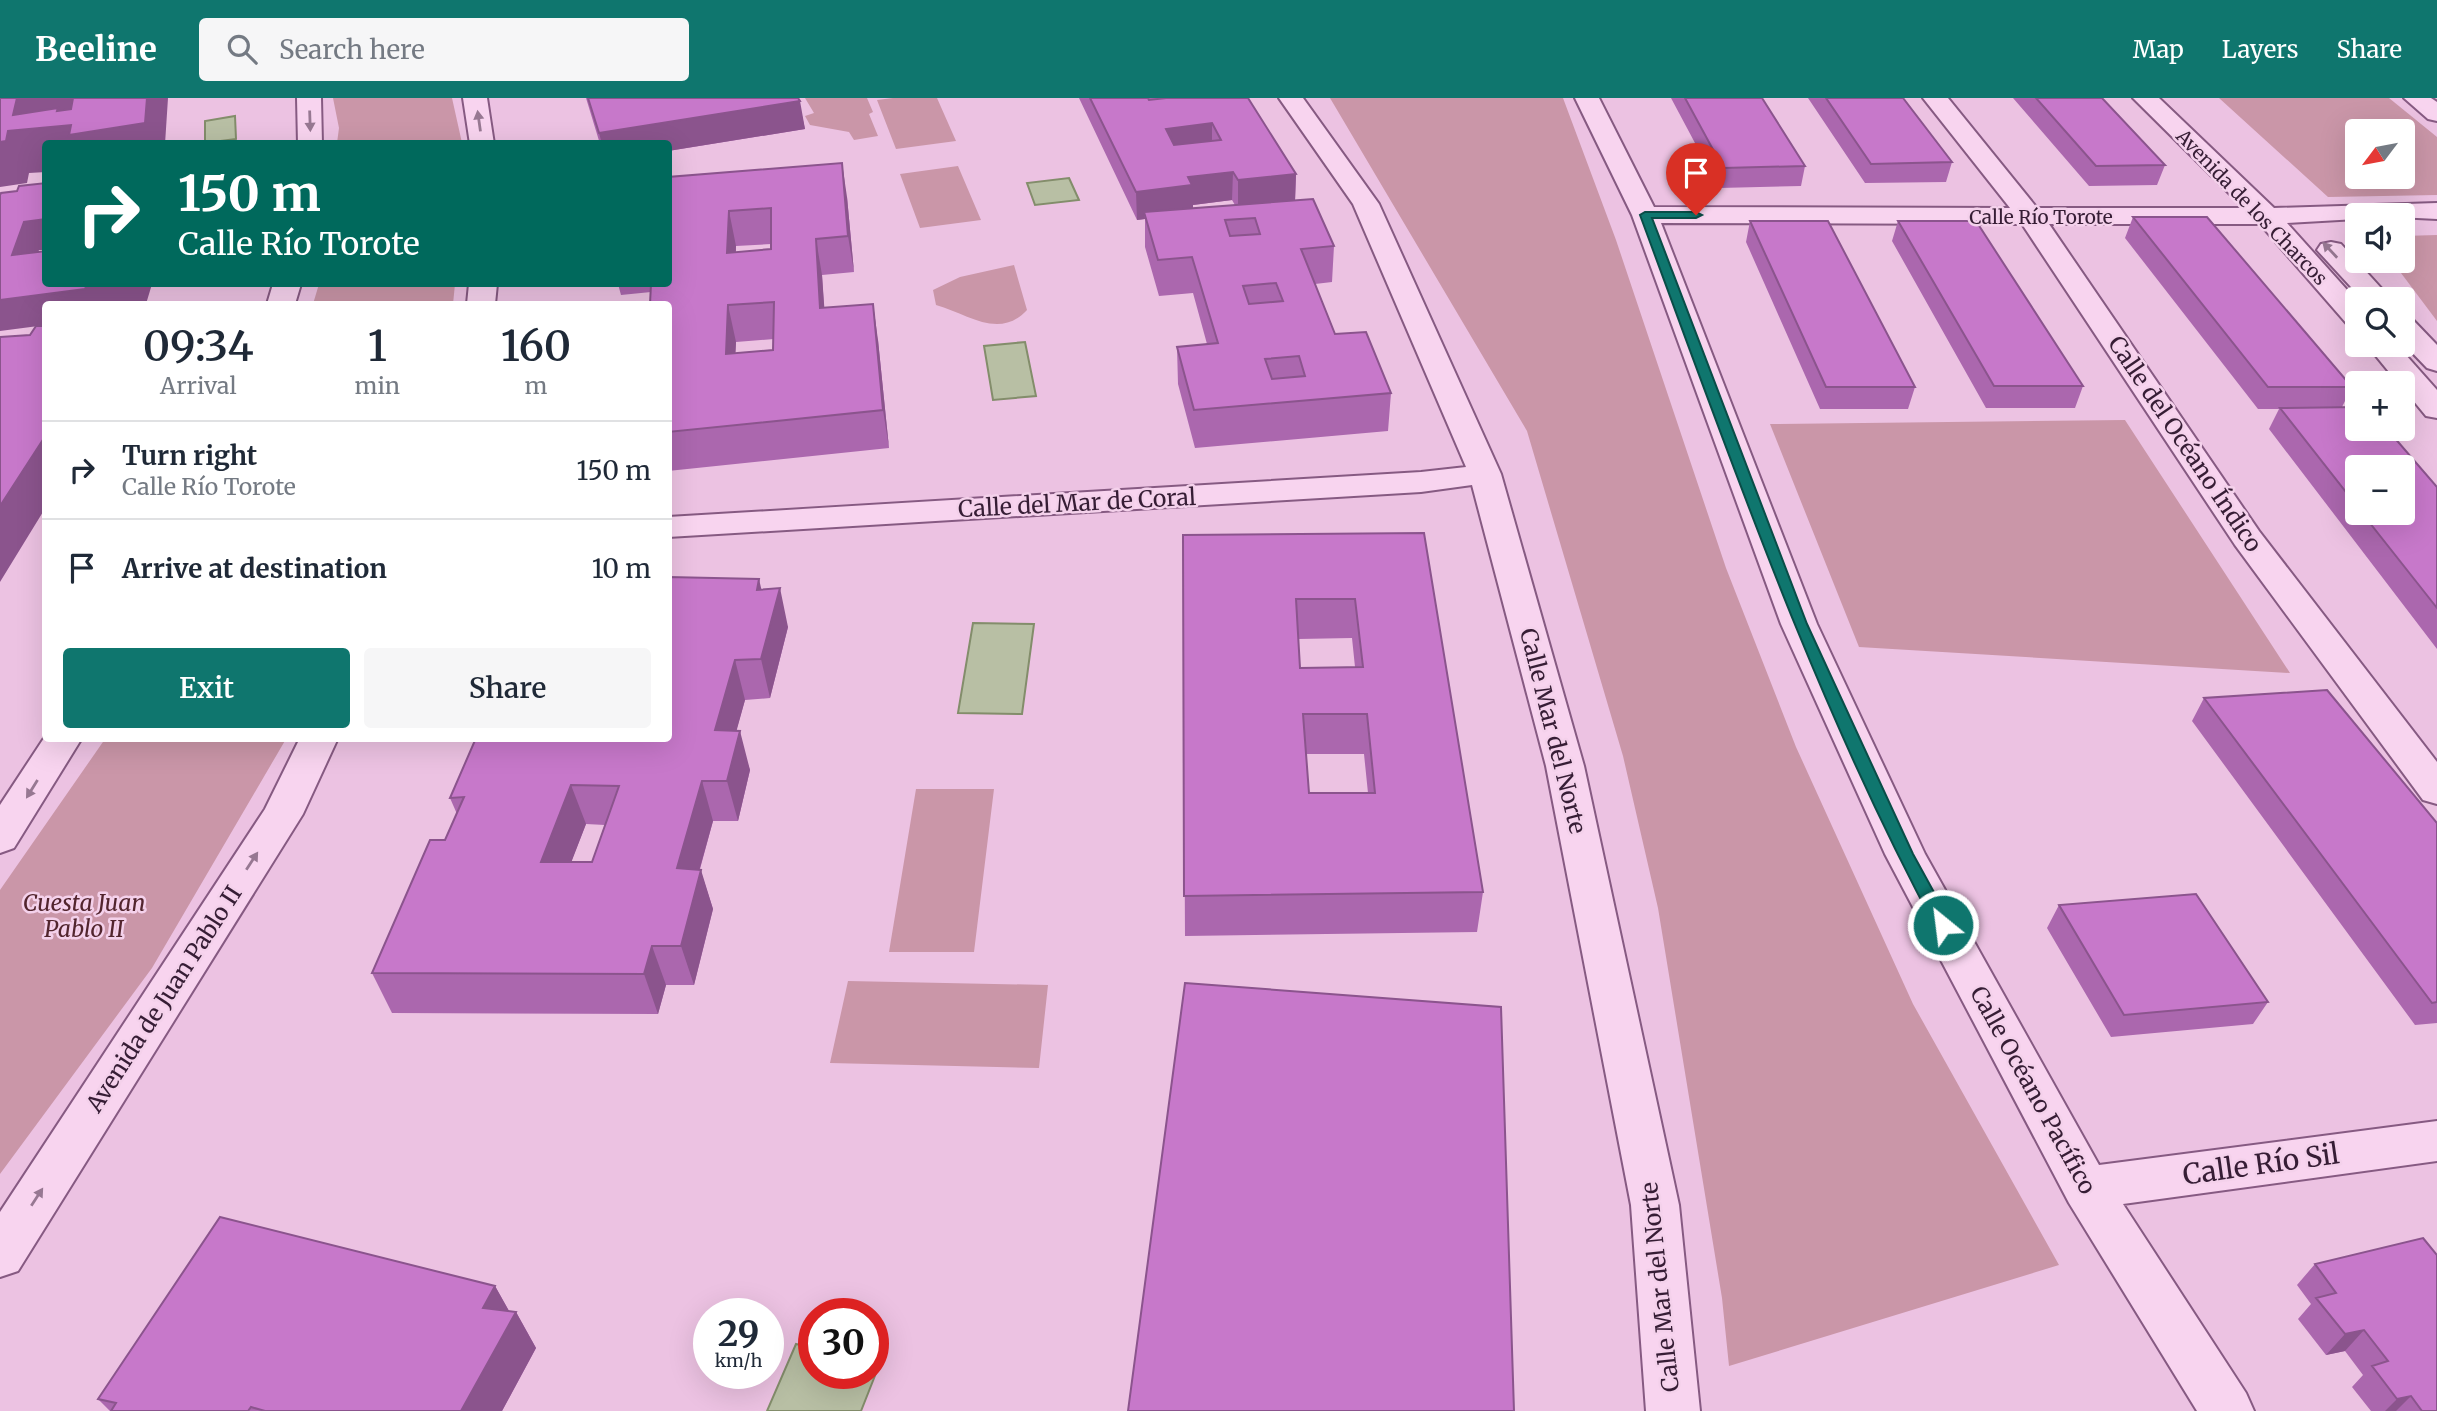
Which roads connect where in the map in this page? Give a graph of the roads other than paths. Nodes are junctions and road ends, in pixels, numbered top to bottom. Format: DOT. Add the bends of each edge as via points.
graph roads {
  1 [pos="309,98"];
  2 [pos="475,98"];
  3 [pos="1291,98"];
  4 [pos="1587,98"];
  5 [pos="1935,98"];
  6 [pos="2145,98"];
  7 [pos="2180,98"];
  8 [pos="2416,98"];
  9 [pos="2437,114"];
  10 [pos="310,140"];
  11 [pos="481,140"];
  12 [pos="2437,211"];
  13 [pos="1645,215"];
  14 [pos="2298,215"];
  15 [pos="2267,216"];
  16 [pos="2031,217"];
  17 [pos="2366,287"];
  18 [pos="2345,304"];
  19 [pos="2415,339"];
  20 [pos="2392,357"];
  21 [pos="2437,362"];
  22 [pos="2437,409"];
  23 [pos="1485,474"];
  24 [pos="672,527"];
  25 [pos="60,742"];
  26 [pos="317,742"];
  27 [pos="2437,790"];
  28 [pos="0,838"];
  29 [pos="2437,1141"];
  30 [pos="2086,1188"];
  31 [pos="0,1255"];
  32 [pos="1673,1411"];
  33 [pos="2227,1411"];
  1 -- 10 [label="street, one-way"];
  11 -- 2 [label="street, one-way"];
  3 -- 23 [label="street, Calle Mar del Norte" via="1366,204"];
  4 -- 13 [label="street, Calle Océano Pacífico"];
  5 -- 16 [label="street, Calle del Océano Índico"];
  6 -- 15 [label="street, Avenida de los Charcos"];
  7 -- 14 [label="street, Avenida de los Charcos"];
  8 -- 9 [label="street"];
  12 -- 14 [label="street, Calle Río Torote"];
  13 -- 16 [label="street, Calle Río Torote"];
  13 -- 30 [label="street, Calle Océano Pacífico" via="1805,636 1905,854"];
  14 -- 15 [label="street, Calle Río Torote"];
  17 -- 14 [label="street, Avenida de los Charcos, one-way"];
  15 -- 16 [label="street, Calle Río Torote"];
  15 -- 18 [label="street, Avenida de los Charcos"];
  16 -- 27 [label="street, Calle del Océano Índico" via="2247,538"];
  19 -- 21 [label="street"];
  20 -- 22 [label="street"];
  23 -- 24 [label="street, Calle del Mar de Coral" via="1420,482"];
  23 -- 32 [label="street, Calle Mar del Norte" via="1565,766 1655,1205"];
  25 -- 28 [label="street, one-way"];
  31 -- 26 [label="street, Avenida de Juan Pablo II, one-way" via="283,814"];
  29 -- 30 [label="street, Calle Río Sil"];
  30 -- 33 [label="street, Calle Océano Pacífico"];
}
